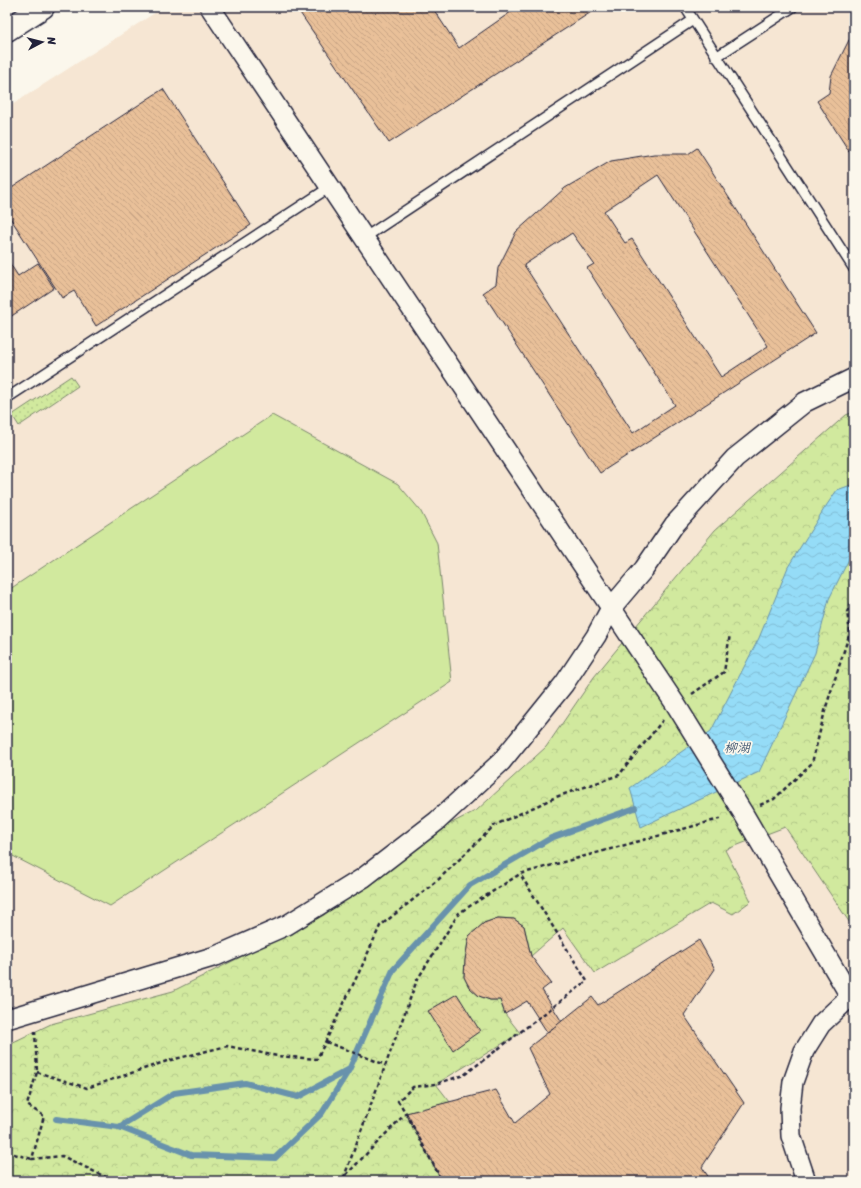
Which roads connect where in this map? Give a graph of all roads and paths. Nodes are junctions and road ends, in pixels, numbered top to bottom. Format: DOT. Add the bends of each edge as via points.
graph roads {
  1 [pos="43,7"];
  2 [pos="210,7"];
  3 [pos="684,7"];
  4 [pos="793,7"];
  5 [pos="693,20"];
  6 [pos="7,30"];
  7 [pos="716,57"];
  8 [pos="330,187"];
  9 [pos="364,238"];
  10 [pos="854,269"];
  11 [pos="854,378"];
  12 [pos="7,398"];
  13 [pos="854,598"];
  14 [pos="611,608"];
  15 [pos="730,634"];
  16 [pos="676,705"];
  17 [pos="743,813"];
  18 [pos="520,874"];
  19 [pos="852,995"];
  20 [pos="34,1011"];
  21 [pos="7,1019"];
  22 [pos="326,1042"];
  23 [pos="386,1065"];
  24 [pos="37,1072"];
  25 [pos="406,1114"];
  26 [pos="7,1152"];
  27 [pos="32,1159"];
  28 [pos="344,1178"];
  29 [pos="114,1181"];
  30 [pos="342,1181"];
  31 [pos="351,1181"];
  32 [pos="442,1181"];
  33 [pos="806,1181"];
  1 -- 6 [label="main road"];
  2 -- 8 [label="street"];
  3 -- 5 [label="lane"];
  4 -- 7 [label="lane"];
  5 -- 7 [label="lane"];
  5 -- 9 [label="lane"];
  7 -- 10 [label="lane"];
  8 -- 9 [label="street"];
  8 -- 12 [label="lane"];
  9 -- 14 [label="street"];
  11 -- 14 [label="street" via="805,402 735,458 674,525 644,568"];
  13 -- 17 [label="path" via="848,612 850,632 812,763 774,799"];
  14 -- 16 [label="street"];
  14 -- 20 [label="street" via="564,684 501,762 437,821 363,878 287,925 216,956"];
  15 -- 16 [label="path" via="724,672"];
  16 -- 17 [label="street"];
  16 -- 22 [label="path" via="619,775 556,797 495,825 439,879 380,926"];
  17 -- 18 [label="path"];
  17 -- 19 [label="street"];
  18 -- 23 [label="path" via="459,913 417,980"];
  18 -- 25 [label="path" via="587,981 464,1075 436,1084 413,1087 398,1101"];
  19 -- 33 [label="street" via="821,1024 804,1051 793,1082 790,1108 791,1136"];
  20 -- 21 [label="street"];
  20 -- 24 [label="path"];
  22 -- 23 [label="path"];
  22 -- 24 [label="path" via="317,1059 277,1056 226,1046 167,1061 87,1088"];
  23 -- 28 [label="path"];
  24 -- 27 [label="path" via="27,1105 44,1116"];
  25 -- 28 [label="path"];
  25 -- 32 [label="path"];
  26 -- 27 [label="path"];
  27 -- 29 [label="path" via="62,1156"];
  28 -- 30 [label="path"];
  28 -- 31 [label="path"];
}
